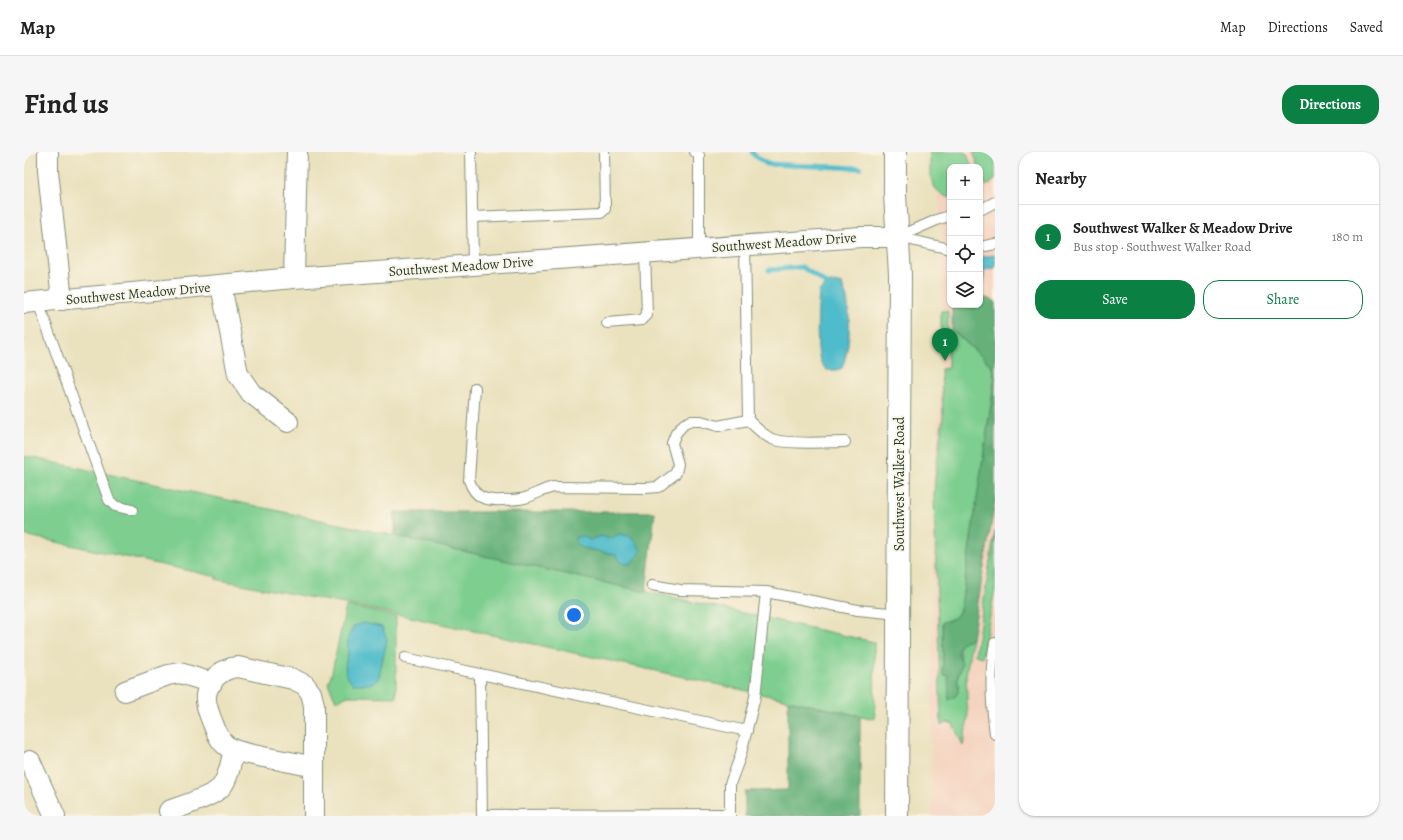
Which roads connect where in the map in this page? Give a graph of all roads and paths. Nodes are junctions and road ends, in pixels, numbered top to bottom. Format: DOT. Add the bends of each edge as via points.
graph roads {
  1 [pos="48,152"];
  2 [pos="297,152"];
  3 [pos="471,152"];
  4 [pos="604,152"];
  5 [pos="695,152"];
  6 [pos="895,152"];
  7 [pos="995,202"];
  8 [pos="983,208"];
  9 [pos="472,217"];
  10 [pos="947,217"];
  11 [pos="898,237"];
  12 [pos="745,244"];
  13 [pos="995,244"];
  14 [pos="983,246"];
  15 [pos="699,248"];
  16 [pos="947,248"];
  17 [pos="645,252"];
  18 [pos="474,264"];
  19 [pos="294,278"];
  20 [pos="221,285"];
  21 [pos="62,300"];
  22 [pos="31,302"];
  23 [pos="607,322"];
  24 [pos="475,388"];
  25 [pos="748,420"];
  26 [pos="288,422"];
  27 [pos="845,442"];
  28 [pos="132,510"];
  29 [pos="652,585"];
  30 [pos="766,592"];
  31 [pos="899,614"];
  32 [pos="995,643"];
  33 [pos="405,658"];
  34 [pos="480,674"];
  35 [pos="212,683"];
  36 [pos="125,691"];
  37 [pos="747,730"];
  38 [pos="995,734"];
  39 [pos="234,750"];
  40 [pos="30,761"];
  41 [pos="314,767"];
  42 [pos="169,811"];
  43 [pos="730,815"];
  44 [pos="54,816"];
  45 [pos="314,816"];
  46 [pos="897,816"];
  1 -- 21 [label="street"];
  2 -- 19 [label="street"];
  3 -- 9 [label="lane"];
  4 -- 9 [label="lane" via="605,210 602,212"];
  5 -- 15 [label="lane" via="699,155"];
  6 -- 11 [label="main road, Southwest Walker Road"];
  7 -- 8 [label="lane"];
  9 -- 18 [label="lane"];
  10 -- 11 [label="lane"];
  11 -- 12 [label="street, Southwest Meadow Drive"];
  11 -- 16 [label="lane"];
  11 -- 31 [label="main road, Southwest Walker Road"];
  12 -- 15 [label="street, Southwest Meadow Drive"];
  12 -- 25 [label="lane"];
  13 -- 14 [label="lane"];
  15 -- 17 [label="street, Southwest Meadow Drive"];
  17 -- 18 [label="street, Southwest Meadow Drive"];
  17 -- 23 [label="lane" via="647,316 642,320"];
  18 -- 19 [label="street, Southwest Meadow Drive"];
  19 -- 20 [label="street, Southwest Meadow Drive"];
  20 -- 21 [label="street, Southwest Meadow Drive"];
  20 -- 26 [label="street" via="238,374 251,393"];
  21 -- 22 [label="street, Southwest Meadow Drive"];
  22 -- 28 [label="lane" via="110,500 115,506"];
  24 -- 25 [label="lane" via="469,480 476,493 490,501 517,500 554,487 658,487 676,473 678,464 672,443 676,432 684,424 696,421 718,426"];
  25 -- 27 [label="lane" via="765,436 774,440"];
  29 -- 30 [label="lane" via="680,590"];
  30 -- 31 [label="lane" via="858,610"];
  30 -- 37 [label="lane" via="756,697"];
  31 -- 46 [label="main road, Southwest Walker Road"];
  32 -- 38 [label="lane" via="991,662 990,691"];
  33 -- 34 [label="lane"];
  34 -- 37 [label="lane"];
  34 -- 43 [label="lane" via="482,815"];
  35 -- 36 [label="street" via="180,673"];
  35 -- 39 [label="street" via="206,695 207,706 217,733 226,746"];
  35 -- 41 [label="street" via="224,670 238,667 293,678 305,685 311,693 314,705"];
  37 -- 43 [label="lane" via="730,784"];
  39 -- 41 [label="street"];
  39 -- 42 [label="street" via="220,789"];
  40 -- 44 [label="street"];
  41 -- 45 [label="street"];
}
